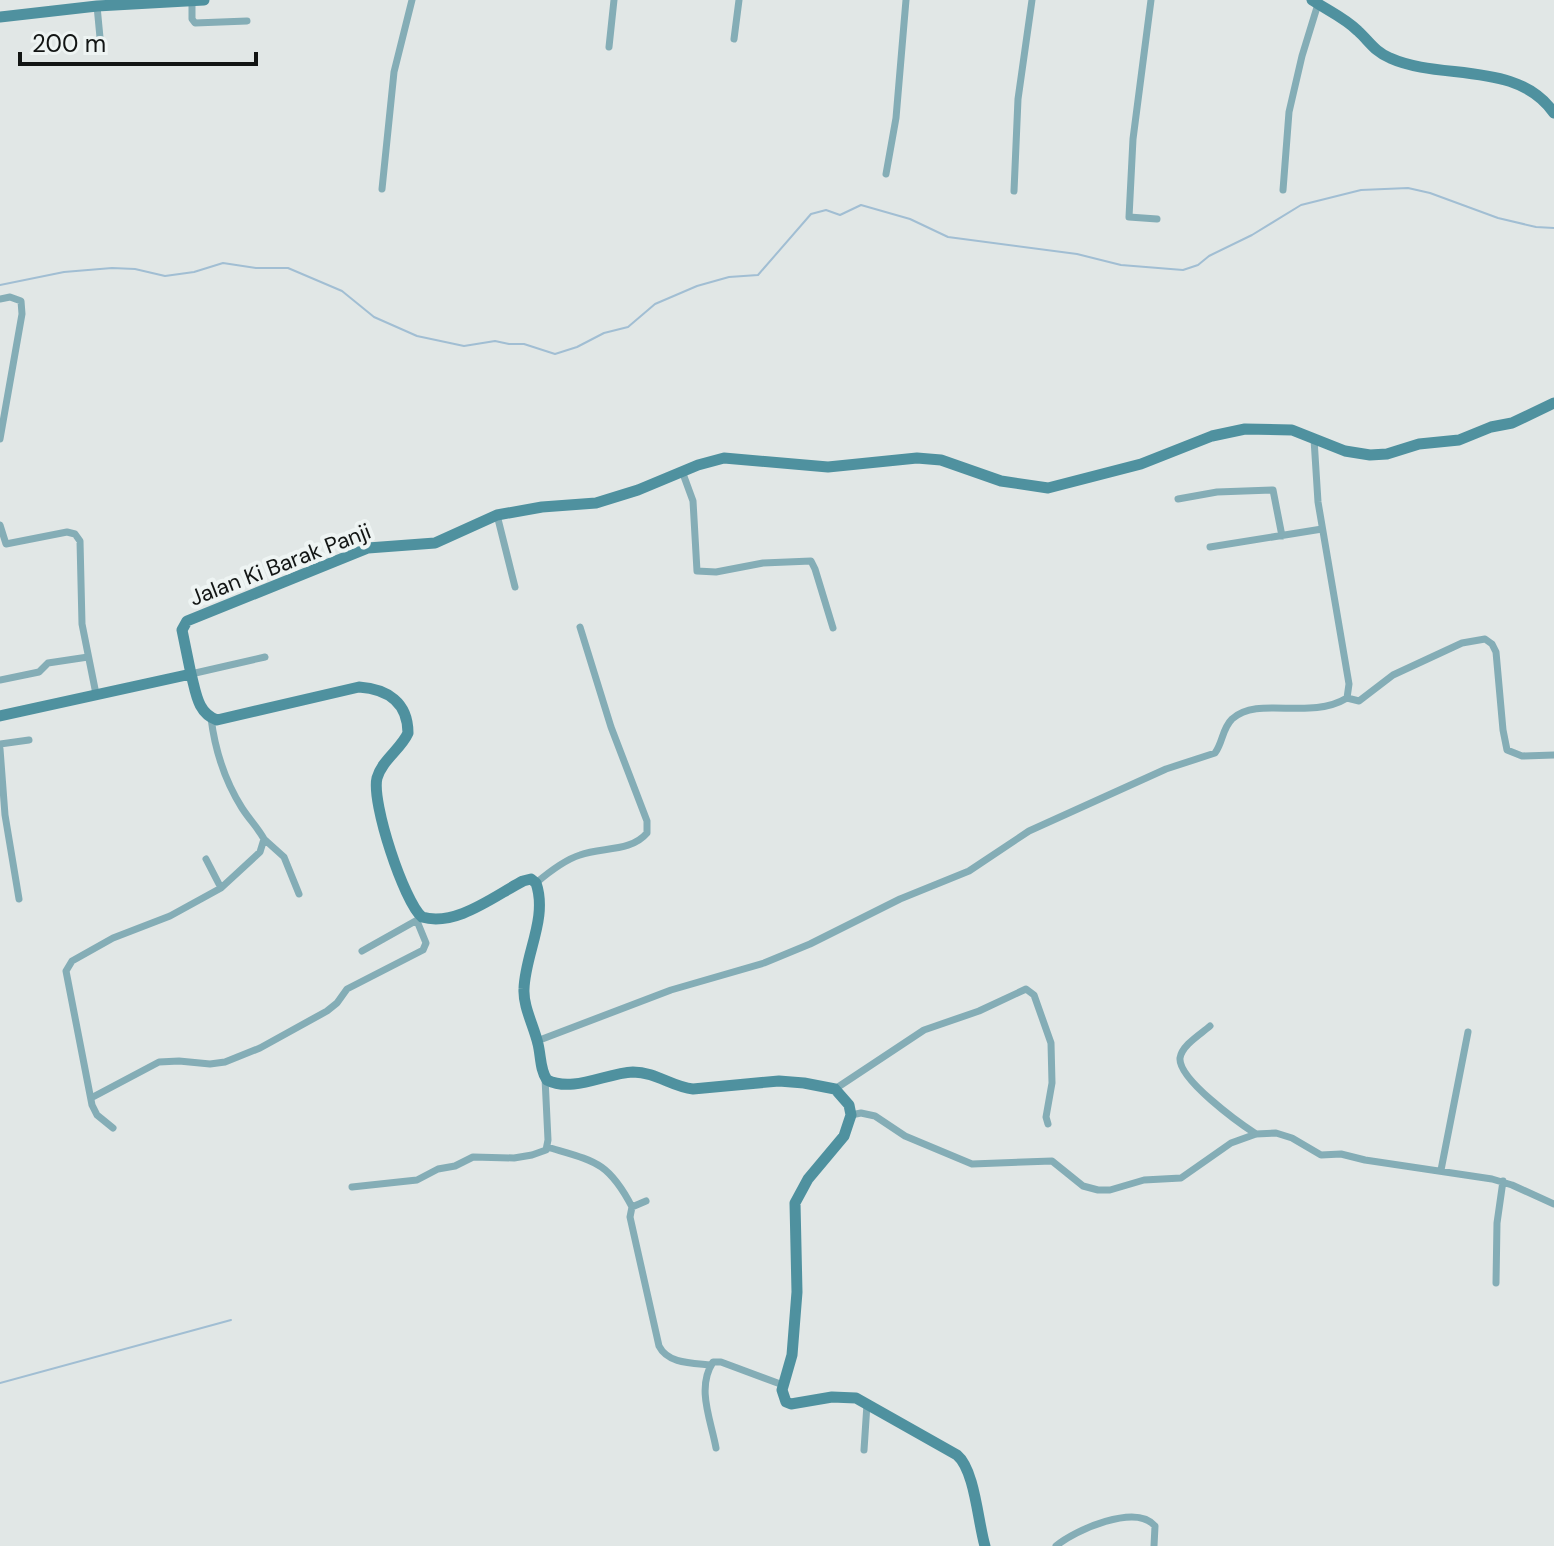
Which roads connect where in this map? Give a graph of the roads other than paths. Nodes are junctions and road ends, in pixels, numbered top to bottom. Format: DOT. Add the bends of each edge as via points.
graph roads {
  1 [pos="192,0"];
  2 [pos="204,0"];
  3 [pos="412,0"];
  4 [pos="614,0"];
  5 [pos="739,0"];
  6 [pos="906,0"];
  7 [pos="1032,0"];
  8 [pos="1151,0"];
  9 [pos="159,1"];
  10 [pos="1315,2"];
  11 [pos="97,6"];
  12 [pos="0,17"];
  13 [pos="247,21"];
  14 [pos="734,39"];
  15 [pos="609,47"];
  16 [pos="101,48"];
  17 [pos="1554,113"];
  18 [pos="886,174"];
  19 [pos="382,189"];
  20 [pos="1283,190"];
  21 [pos="1014,191"];
  22 [pos="1157,219"];
  23 [pos="0,299"];
  24 [pos="1554,403"];
  25 [pos="0,439"];
  26 [pos="1314,439"];
  27 [pos="682,471"];
  28 [pos="1178,499"];
  29 [pos="497,515"];
  30 [pos="0,525"];
  31 [pos="1322,529"];
  32 [pos="1282,536"];
  33 [pos="3,547"];
  34 [pos="1210,547"];
  35 [pos="515,587"];
  36 [pos="580,627"];
  37 [pos="833,628"];
  38 [pos="88,657"];
  39 [pos="265,657"];
  40 [pos="191,674"];
  41 [pos="0,680"];
  42 [pos="96,694"];
  43 [pos="1347,698"];
  44 [pos="0,716"];
  45 [pos="211,718"];
  46 [pos="29,740"];
  47 [pos="0,746"];
  48 [pos="1554,755"];
  49 [pos="264,839"];
  50 [pos="206,859"];
  51 [pos="536,883"];
  52 [pos="221,888"];
  53 [pos="299,894"];
  54 [pos="19,899"];
  55 [pos="420,919"];
  56 [pos="362,951"];
  57 [pos="1210,1026"];
  58 [pos="1468,1032"];
  59 [pos="537,1041"];
  60 [pos="545,1078"];
  61 [pos="835,1089"];
  62 [pos="91,1098"];
  63 [pos="851,1115"];
  64 [pos="1048,1124"];
  65 [pos="113,1128"];
  66 [pos="1256,1134"];
  67 [pos="547,1147"];
  68 [pos="1441,1170"];
  69 [pos="1503,1181"];
  70 [pos="352,1187"];
  71 [pos="646,1201"];
  72 [pos="1554,1204"];
  73 [pos="632,1207"];
  74 [pos="1496,1283"];
  75 [pos="711,1365"];
  76 [pos="783,1385"];
  77 [pos="867,1402"];
  78 [pos="716,1448"];
  79 [pos="864,1450"];
  80 [pos="985,1546"];
  81 [pos="1056,1546"];
  82 [pos="1154,1546"];
  1 -- 2 [label="street"];
  1 -- 9 [label="street"];
  1 -- 13 [label="street" via="195,23"];
  3 -- 19 [label="street" via="394,72"];
  4 -- 15 [label="street"];
  5 -- 14 [label="street"];
  6 -- 18 [label="street"];
  7 -- 21 [label="street" via="1018,99"];
  8 -- 22 [label="street" via="1129,217"];
  9 -- 11 [label="street"];
  10 -- 17 [label="street" via="1388,57 1502,79 1536,94"];
  10 -- 20 [label="street" via="1289,112"];
  11 -- 12 [label="street"];
  11 -- 16 [label="street"];
  23 -- 25 [label="street" via="21,301 22,314"];
  24 -- 26 [label="street, Jalan Ki Barak Panji" via="1465,438 1387,454 1345,451"];
  26 -- 27 [label="street, Jalan Ki Barak Panji" via="1280,429 1230,431 1141,464 1048,488 917,458 828,467 724,458"];
  26 -- 31 [label="street"];
  27 -- 29 [label="street, Jalan Ki Barak Panji" via="596,503"];
  27 -- 37 [label="street" via="693,501 697,571 811,561"];
  28 -- 32 [label="street" via="1273,490"];
  29 -- 35 [label="street"];
  29 -- 40 [label="street, Jalan Ki Barak Panji" via="435,543 368,548 187,621 182,630"];
  30 -- 33 [label="street"];
  31 -- 32 [label="street"];
  31 -- 43 [label="street" via="1349,684"];
  32 -- 34 [label="street"];
  33 -- 38 [label="street" via="75,534 80,541"];
  36 -- 51 [label="street" via="647,833 629,846 576,856"];
  38 -- 41 [label="street" via="48,663 39,672"];
  38 -- 42 [label="street"];
  39 -- 40 [label="street"];
  40 -- 42 [label="street"];
  40 -- 45 [label="street" via="201,709"];
  42 -- 44 [label="street"];
  43 -- 48 [label="street" via="1359,701 1393,675 1462,643 1485,639 1496,652 1507,750 1522,756"];
  43 -- 59 [label="street" via="1315,709 1241,713 1225,729 1215,753 1166,769 1029,831 950,881 764,963 671,990"];
  45 -- 49 [label="street" via="214,745 234,793"];
  45 -- 55 [label="street" via="222,720 359,687 398,700 408,733 380,770 375,795 408,898"];
  46 -- 47 [label="street"];
  47 -- 54 [label="street"];
  49 -- 52 [label="street" via="263,848"];
  49 -- 53 [label="street" via="284,857"];
  50 -- 52 [label="street"];
  51 -- 55 [label="street" via="523,881 461,913"];
  51 -- 59 [label="street" via="536,937 524,988"];
  52 -- 62 [label="street" via="113,938 67,967"];
  55 -- 56 [label="street"];
  55 -- 62 [label="street" via="423,950 347,989 333,1007 297,1030 225,1062 159,1062"];
  57 -- 66 [label="street" via="1184,1050 1181,1065 1206,1096"];
  58 -- 68 [label="street"];
  59 -- 60 [label="street"];
  60 -- 61 [label="street" via="576,1083 637,1072 686,1089 779,1081"];
  60 -- 67 [label="street"];
  61 -- 63 [label="street" via="846,1099"];
  61 -- 64 [label="street" via="924,1030 1029,989 1052,1053"];
  62 -- 65 [label="street" via="97,1115"];
  63 -- 66 [label="street" via="875,1116 905,1136 972,1164 1057,1162 1076,1182 1098,1190 1185,1177 1219,1150"];
  63 -- 76 [label="street" via="844,1136 797,1197 796,1314"];
  66 -- 68 [label="street" via="1282,1134 1321,1155"];
  67 -- 70 [label="street" via="523,1157 473,1157 417,1180"];
  67 -- 73 [label="street" via="608,1171"];
  68 -- 69 [label="street"];
  69 -- 72 [label="street"];
  69 -- 74 [label="street"];
  71 -- 73 [label="street"];
  73 -- 75 [label="street" via="662,1351 671,1359"];
  75 -- 76 [label="street" via="721,1362"];
  75 -- 78 [label="street" via="705,1399"];
  76 -- 77 [label="street" via="784,1398 791,1404 841,1397"];
  77 -- 79 [label="street"];
  77 -- 80 [label="street" via="963,1460"];
  81 -- 82 [label="street" via="1080,1530 1142,1517 1155,1526"];
}
